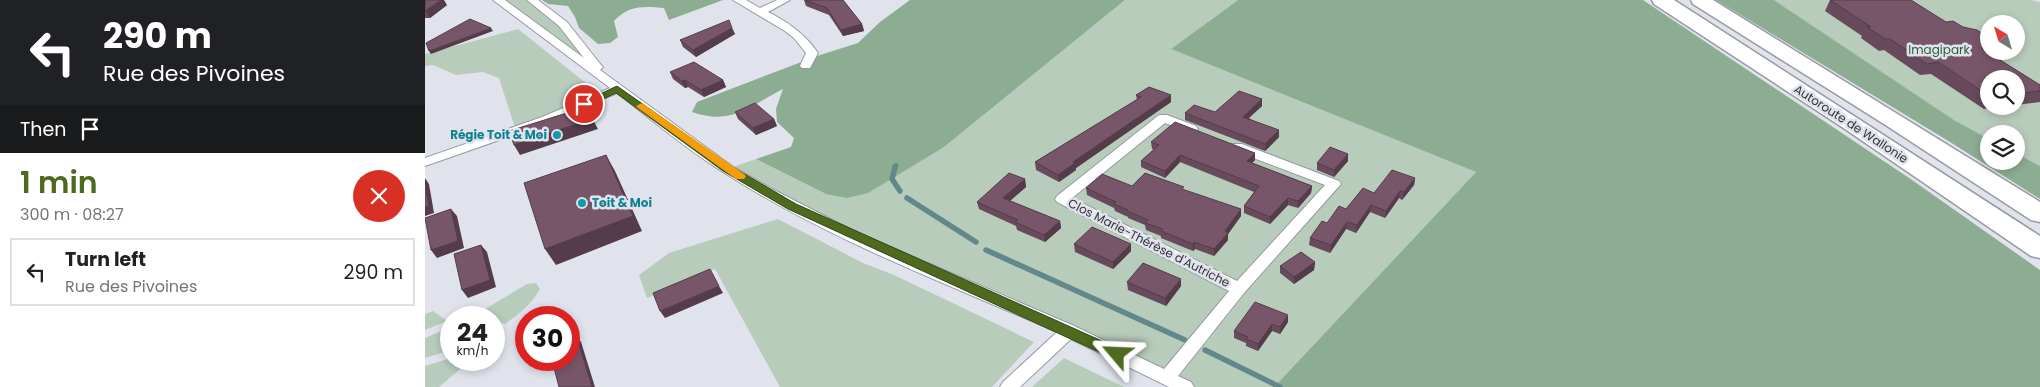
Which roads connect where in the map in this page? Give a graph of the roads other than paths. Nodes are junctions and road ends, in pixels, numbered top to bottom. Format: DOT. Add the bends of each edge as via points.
graph roads {
  1 [pos="498,0"];
  2 [pos="532,0"];
  3 [pos="738,0"];
  4 [pos="785,0"];
  5 [pos="1661,0"];
  6 [pos="1700,0"];
  7 [pos="759,12"];
  8 [pos="806,66"];
  9 [pos="617,89"];
  10 [pos="1208,135"];
  11 [pos="1226,142"];
  12 [pos="425,162"];
  13 [pos="2040,214"];
  14 [pos="2040,250"];
  15 [pos="1239,289"];
  16 [pos="1069,330"];
  17 [pos="1166,378"];
  18 [pos="1009,387"];
  19 [pos="1185,387"];
  1 -- 9 [label="street"];
  2 -- 9 [label="street" via="563,24"];
  3 -- 7 [label="street"];
  4 -- 7 [label="street"];
  5 -- 14 [label="highway, Autoroute de Wallonie"];
  6 -- 13 [label="highway, Autoroute de Wallonie"];
  7 -- 8 [label="street" via="806,42 812,53"];
  9 -- 12 [label="street" via="516,131"];
  9 -- 16 [label="street" via="727,168 792,207"];
  10 -- 15 [label="street, Clos Marie-Thérèse d'Autriche" via="1163,118 1062,199"];
  11 -- 15 [label="street, Clos Marie-Thérèse d'Autriche" via="1335,184"];
  15 -- 17 [label="street, Clos Marie-Thérèse d'Autriche"];
  16 -- 17 [label="street"];
  16 -- 18 [label="street"];
  17 -- 19 [label="street"];
}
